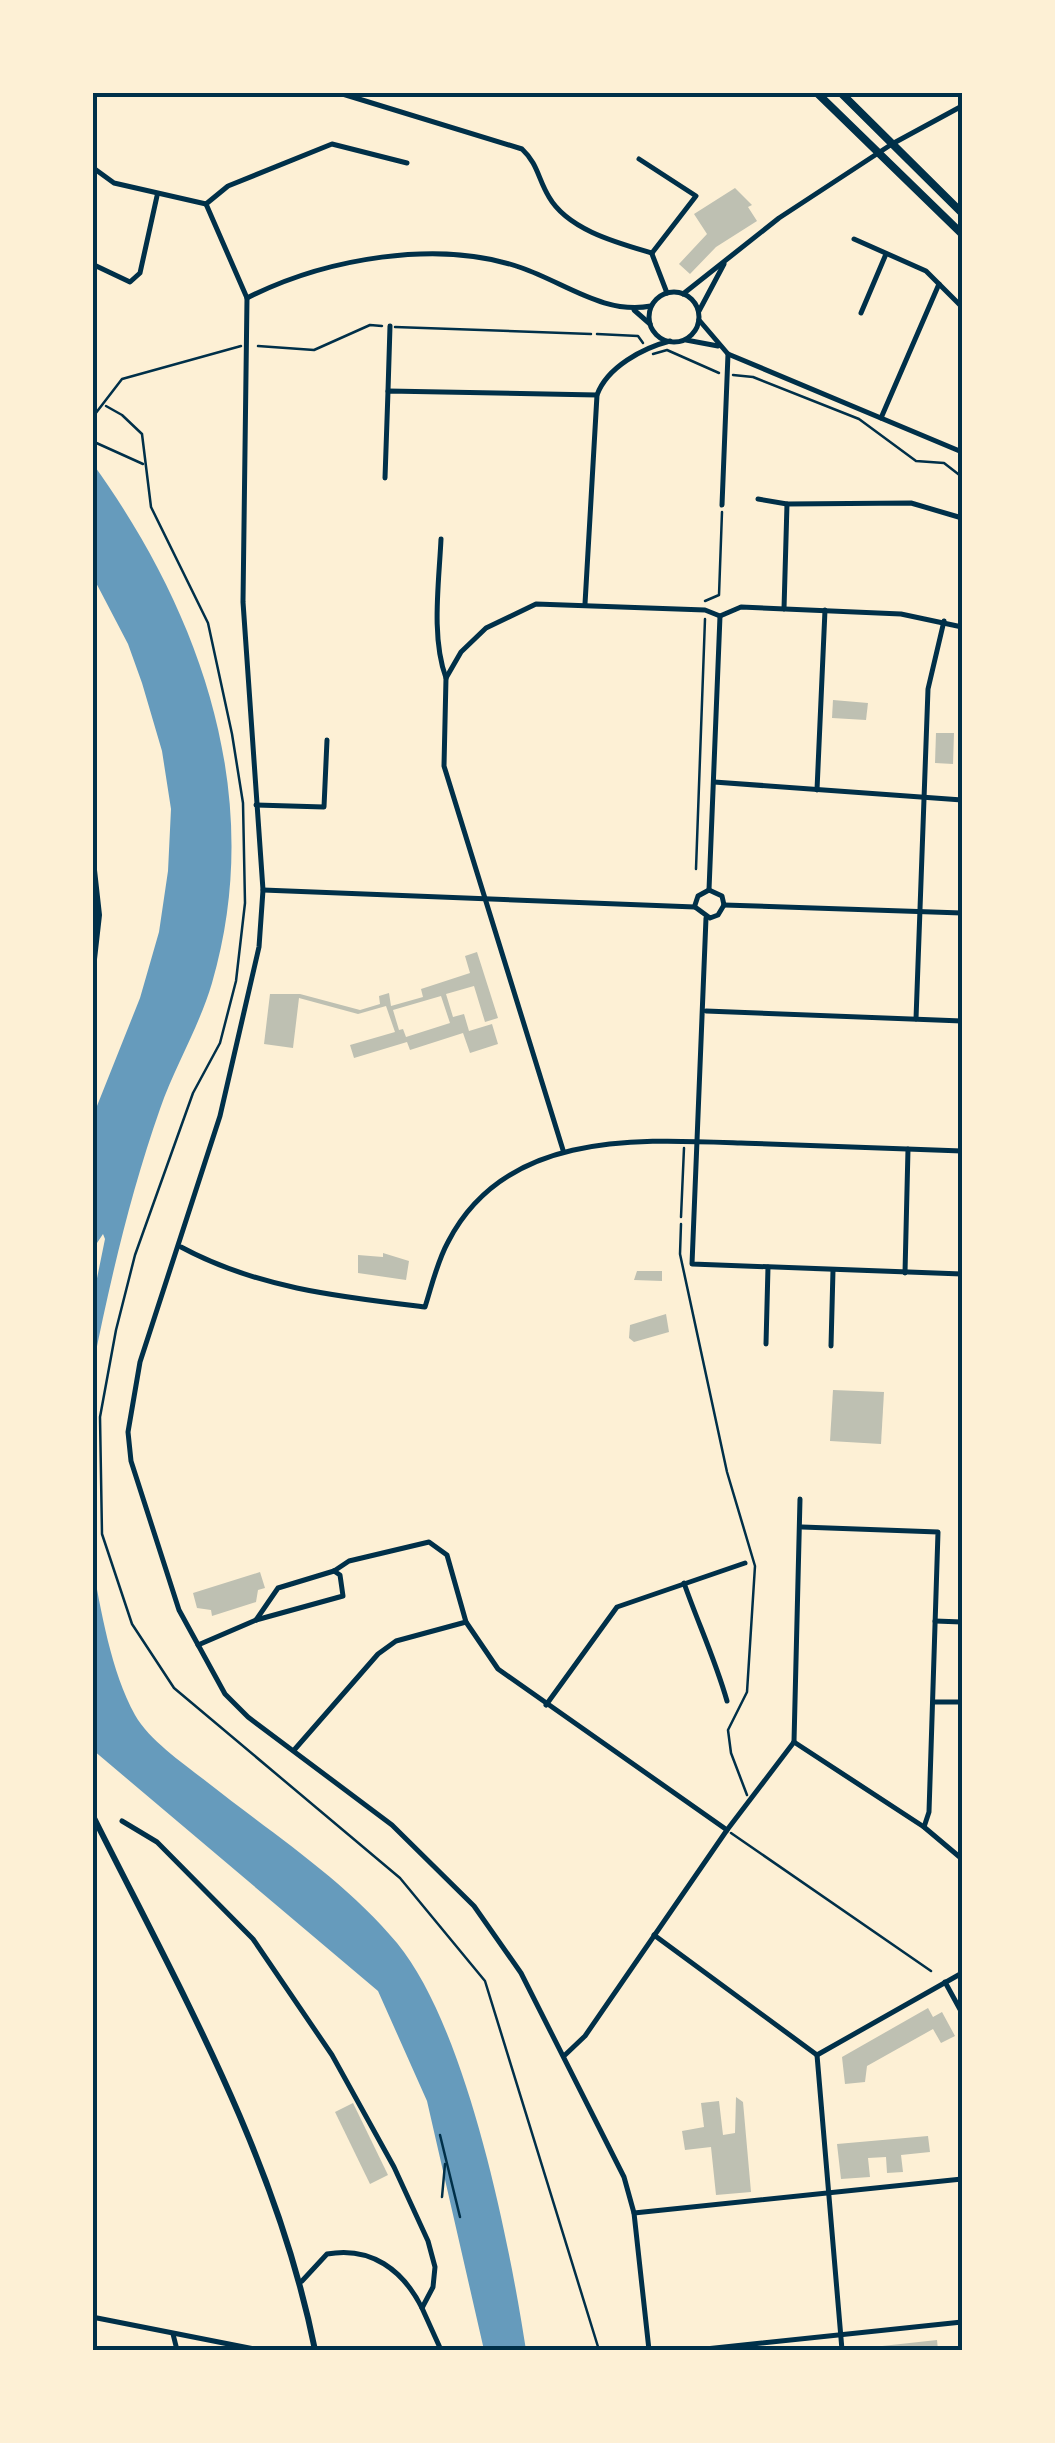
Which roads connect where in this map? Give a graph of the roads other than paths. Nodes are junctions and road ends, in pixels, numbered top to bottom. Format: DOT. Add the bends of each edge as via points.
graph roads {
  1 [pos="336,92"];
  2 [pos="816,92"];
  3 [pos="840,92"];
  4 [pos="962,106"];
  5 [pos="892,144"];
  6 [pos="879,154"];
  7 [pos="639,159"];
  8 [pos="408,163"];
  9 [pos="92,166"];
  10 [pos="157,196"];
  11 [pos="206,204"];
  12 [pos="962,213"];
  13 [pos="962,234"];
  14 [pos="854,239"];
  15 [pos="652,253"];
  16 [pos="886,254"];
  17 [pos="728,257"];
  18 [pos="92,264"];
  19 [pos="939,284"];
  20 [pos="667,293"];
  21 [pos="683,294"];
  22 [pos="247,298"];
  23 [pos="651,306"];
  24 [pos="962,307"];
  25 [pos="634,310"];
  26 [pos="862,314"];
  27 [pos="699,316"];
  28 [pos="390,326"];
  29 [pos="652,328"];
  30 [pos="683,340"];
  31 [pos="670,341"];
  32 [pos="718,346"];
  33 [pos="648,348"];
  34 [pos="728,354"];
  35 [pos="388,391"];
  36 [pos="597,395"];
  37 [pos="881,418"];
  38 [pos="962,452"];
  39 [pos="385,478"];
  40 [pos="758,499"];
  41 [pos="787,504"];
  42 [pos="722,505"];
  43 [pos="962,518"];
  44 [pos="441,539"];
  45 [pos="586,604"];
  46 [pos="784,608"];
  47 [pos="825,610"];
  48 [pos="720,616"];
  49 [pos="944,621"];
  50 [pos="962,627"];
  51 [pos="446,678"];
  52 [pos="326,740"];
  53 [pos="714,782"];
  54 [pos="817,790"];
  55 [pos="923,798"];
  56 [pos="962,800"];
  57 [pos="256,805"];
  58 [pos="92,852"];
  59 [pos="95,884"];
  60 [pos="263,890"];
  61 [pos="710,890"];
  62 [pos="485,897"];
  63 [pos="724,905"];
  64 [pos="695,906"];
  65 [pos="919,911"];
  66 [pos="962,913"];
  67 [pos="706,918"];
  68 [pos="92,976"];
  69 [pos="706,1011"];
  70 [pos="916,1019"];
  71 [pos="962,1022"];
  72 [pos="698,1141"];
  73 [pos="908,1149"];
  74 [pos="563,1150"];
  75 [pos="962,1151"];
  76 [pos="181,1246"];
  77 [pos="768,1267"];
  78 [pos="832,1270"];
  79 [pos="904,1273"];
  80 [pos="962,1274"];
  81 [pos="766,1344"];
  82 [pos="831,1346"];
  83 [pos="800,1500"];
  84 [pos="802,1527"];
  85 [pos="746,1563"];
  86 [pos="334,1571"];
  87 [pos="684,1582"];
  88 [pos="256,1620"];
  89 [pos="936,1621"];
  90 [pos="466,1622"];
  91 [pos="962,1622"];
  92 [pos="197,1645"];
  93 [pos="727,1700"];
  94 [pos="933,1702"];
  95 [pos="962,1702"];
  96 [pos="546,1705"];
  97 [pos="794,1742"];
  98 [pos="296,1749"];
  99 [pos="92,1814"];
  100 [pos="122,1821"];
  101 [pos="924,1827"];
  102 [pos="727,1830"];
  103 [pos="962,1859"];
  104 [pos="654,1934"];
  105 [pos="962,1972"];
  106 [pos="945,1982"];
  107 [pos="962,2013"];
  108 [pos="817,2055"];
  109 [pos="565,2056"];
  110 [pos="962,2179"];
  111 [pos="826,2194"];
  112 [pos="634,2212"];
  113 [pos="302,2282"];
  114 [pos="422,2308"];
  115 [pos="92,2317"];
  116 [pos="962,2322"];
  117 [pos="173,2334"];
  118 [pos="840,2335"];
  119 [pos="176,2350"];
  120 [pos="260,2350"];
  121 [pos="315,2350"];
  122 [pos="442,2350"];
  123 [pos="650,2350"];
  124 [pos="696,2350"];
  125 [pos="842,2350"];
  1 -- 15 [label="street" via="522,149 535,160 563,213 606,238"];
  2 -- 6 [label="main road"];
  3 -- 5 [label="main road"];
  4 -- 5 [label="street"];
  5 -- 6 [label="street"];
  5 -- 12 [label="main road"];
  6 -- 13 [label="main road"];
  6 -- 17 [label="street"];
  7 -- 15 [label="street" via="696,196"];
  8 -- 11 [label="street" via="332,144 228,186"];
  9 -- 10 [label="street" via="114,183"];
  10 -- 11 [label="street"];
  10 -- 18 [label="street" via="140,273 130,282"];
  11 -- 22 [label="street"];
  14 -- 16 [label="street"];
  15 -- 20 [label="street"];
  16 -- 19 [label="street"];
  16 -- 26 [label="street"];
  17 -- 21 [label="street"];
  17 -- 27 [label="street" via="703,296"];
  19 -- 24 [label="street"];
  19 -- 37 [label="street"];
  20 -- 21 [label="street"];
  20 -- 23 [label="street"];
  21 -- 27 [label="street"];
  22 -- 25 [label="street" via="324,266 424,256 508,264"];
  22 -- 57 [label="street" via="243,602"];
  23 -- 25 [label="street"];
  23 -- 29 [label="street"];
  25 -- 29 [label="street"];
  27 -- 30 [label="street"];
  27 -- 32 [label="street"];
  28 -- 35 [label="street"];
  29 -- 31 [label="street"];
  29 -- 33 [label="street"];
  30 -- 31 [label="street"];
  30 -- 32 [label="street"];
  31 -- 33 [label="street"];
  32 -- 34 [label="street"];
  33 -- 36 [label="street" via="604,378"];
  34 -- 37 [label="street"];
  34 -- 42 [label="street"];
  35 -- 36 [label="street"];
  35 -- 39 [label="street"];
  36 -- 45 [label="street"];
  37 -- 38 [label="street"];
  40 -- 41 [label="street"];
  41 -- 43 [label="street" via="911,503"];
  41 -- 46 [label="street"];
  44 -- 51 [label="street"];
  45 -- 48 [label="street"];
  45 -- 51 [label="street" via="536,604 486,628"];
  46 -- 47 [label="street"];
  46 -- 48 [label="street" via="741,607"];
  47 -- 49 [label="street"];
  47 -- 54 [label="street"];
  48 -- 53 [label="street"];
  49 -- 50 [label="street"];
  49 -- 55 [label="street" via="928,690"];
  51 -- 62 [label="street" via="444,766"];
  52 -- 57 [label="street" via="324,808"];
  53 -- 54 [label="street"];
  53 -- 61 [label="street"];
  54 -- 55 [label="street"];
  55 -- 56 [label="street"];
  55 -- 65 [label="street"];
  57 -- 60 [label="street"];
  58 -- 59 [label="main road"];
  59 -- 68 [label="main road"];
  60 -- 62 [label="street"];
  60 -- 76 [label="street" via="258,946 220,1116"];
  61 -- 63 [label="street"];
  61 -- 64 [label="street"];
  62 -- 64 [label="street"];
  62 -- 74 [label="street"];
  63 -- 65 [label="street"];
  63 -- 67 [label="street" via="718,916"];
  64 -- 67 [label="street"];
  65 -- 66 [label="street"];
  65 -- 70 [label="street"];
  67 -- 69 [label="street"];
  69 -- 70 [label="street"];
  69 -- 72 [label="street"];
  70 -- 71 [label="street"];
  72 -- 73 [label="street"];
  72 -- 74 [label="street" via="607,1141"];
  72 -- 77 [label="street" via="692,1264"];
  73 -- 75 [label="street"];
  73 -- 79 [label="street"];
  74 -- 76 [label="street" via="512,1175 467,1214 447,1243 425,1307 317,1294 212,1263"];
  76 -- 92 [label="street" via="140,1362 128,1432 180,1610"];
  77 -- 78 [label="street"];
  77 -- 81 [label="street"];
  78 -- 79 [label="street"];
  78 -- 82 [label="street"];
  79 -- 80 [label="street"];
  83 -- 84 [label="street"];
  84 -- 89 [label="street" via="938,1532"];
  84 -- 97 [label="street"];
  85 -- 87 [label="street"];
  86 -- 88 [label="street" via="278,1588"];
  86 -- 88 [label="street" via="343,1596"];
  86 -- 90 [label="street" via="349,1560 424,1542 447,1555"];
  87 -- 93 [label="street"];
  87 -- 96 [label="street" via="617,1607"];
  88 -- 92 [label="street"];
  89 -- 91 [label="street"];
  89 -- 94 [label="street"];
  90 -- 96 [label="street" via="498,1669"];
  90 -- 98 [label="street" via="396,1641 378,1654"];
  92 -- 98 [label="street" via="234,1704"];
  94 -- 95 [label="street"];
  94 -- 101 [label="street"];
  96 -- 102 [label="street"];
  97 -- 101 [label="street"];
  97 -- 102 [label="street"];
  98 -- 109 [label="street" via="453,1881 521,1973"];
  99 -- 113 [label="main road" via="237,2106"];
  100 -- 114 [label="street" via="157,1842 253,1939 332,2054 428,2241 434,2277"];
  101 -- 103 [label="street"];
  102 -- 104 [label="street"];
  104 -- 108 [label="street"];
  104 -- 109 [label="street"];
  105 -- 106 [label="street"];
  106 -- 107 [label="street"];
  106 -- 108 [label="street"];
  108 -- 111 [label="street"];
  109 -- 112 [label="street"];
  110 -- 111 [label="street"];
  111 -- 112 [label="street"];
  111 -- 118 [label="street"];
  112 -- 123 [label="street"];
  113 -- 114 [label="street" via="327,2254 358,2254 401,2274"];
  113 -- 121 [label="main road"];
  114 -- 122 [label="street"];
  115 -- 117 [label="street"];
  116 -- 118 [label="street"];
  117 -- 119 [label="street"];
  117 -- 120 [label="street"];
  118 -- 124 [label="street"];
  118 -- 125 [label="street"];
}
